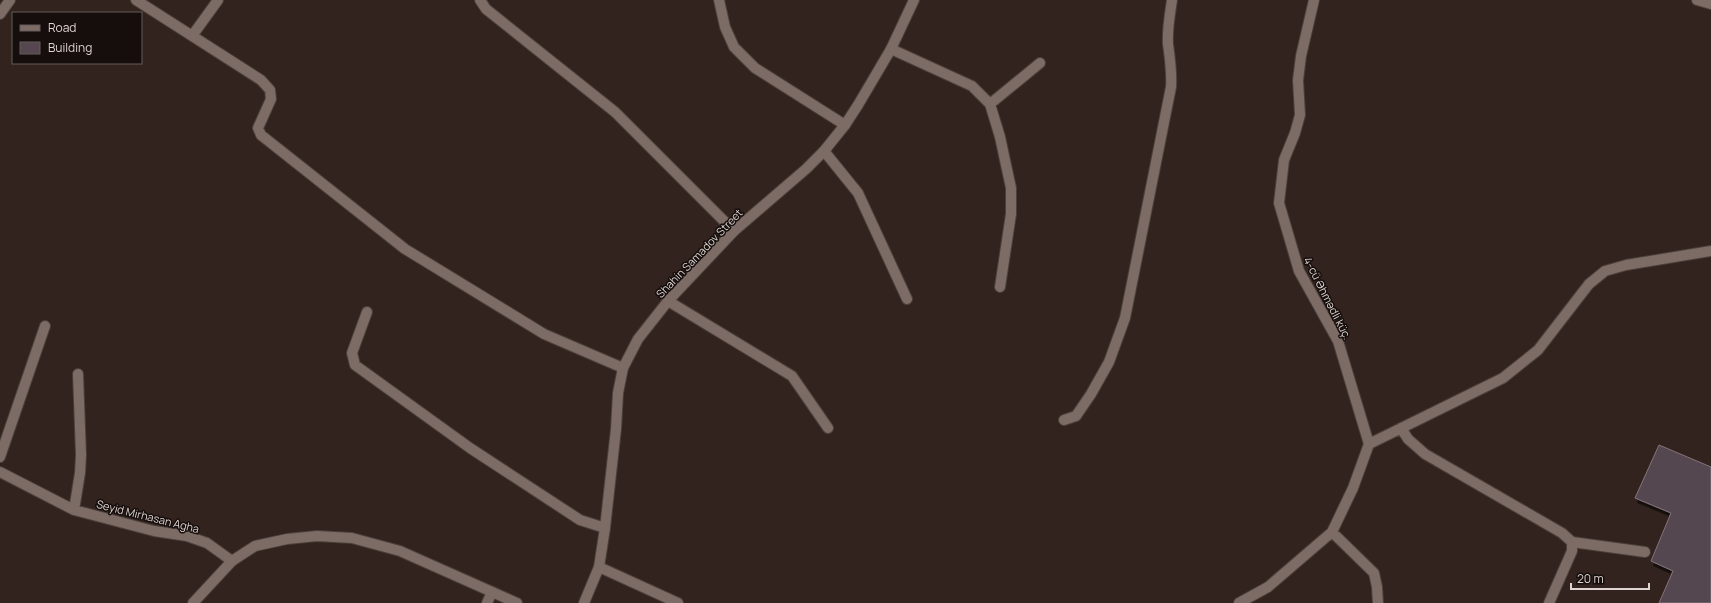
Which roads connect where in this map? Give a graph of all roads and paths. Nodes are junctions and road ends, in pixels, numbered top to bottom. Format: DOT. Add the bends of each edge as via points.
graph roads {
  1 [pos="10,0"];
  2 [pos="136,0"];
  3 [pos="218,0"];
  4 [pos="480,0"];
  5 [pos="719,0"];
  6 [pos="914,0"];
  7 [pos="1172,0"];
  8 [pos="1314,0"];
  9 [pos="1697,0"];
  10 [pos="1711,4"];
  11 [pos="0,14"];
  12 [pos="192,36"];
  13 [pos="891,49"];
  14 [pos="1040,63"];
  15 [pos="990,104"];
  16 [pos="845,125"];
  17 [pos="824,150"];
  18 [pos="734,231"];
  19 [pos="1711,252"];
  20 [pos="1000,287"];
  21 [pos="907,299"];
  22 [pos="668,301"];
  23 [pos="367,312"];
  24 [pos="45,326"];
  25 [pos="623,368"];
  26 [pos="78,374"];
  27 [pos="1064,420"];
  28 [pos="828,428"];
  29 [pos="1401,428"];
  30 [pos="1369,444"];
  31 [pos="0,457"];
  32 [pos="0,472"];
  33 [pos="74,510"];
  34 [pos="605,528"];
  35 [pos="1332,532"];
  36 [pos="1572,542"];
  37 [pos="1645,552"];
  38 [pos="232,561"];
  39 [pos="598,567"];
  40 [pos="492,592"];
  41 [pos="193,603"];
  42 [pos="488,603"];
  43 [pos="517,603"];
  44 [pos="584,603"];
  45 [pos="678,603"];
  46 [pos="1239,603"];
  47 [pos="1378,603"];
  48 [pos="1549,603"];
  1 -- 11 [label="street"];
  2 -- 12 [label="street"];
  3 -- 12 [label="street"];
  4 -- 18 [label="street" via="486,9 615,112"];
  5 -- 16 [label="street" via="725,27 734,47 755,68"];
  6 -- 13 [label="street, Shahin Samadov Street"];
  7 -- 27 [label="street" via="1168,43 1172,67 1171,87 1125,318 1109,362 1091,394 1076,416"];
  8 -- 30 [label="street, 4-cü Əhmədli küç." via="1298,80 1300,115 1284,160 1279,203 1299,271 1338,341"];
  9 -- 10 [label="street"];
  12 -- 25 [label="street" via="261,80 270,90 271,99 258,128 261,135 405,249 544,334"];
  13 -- 15 [label="street" via="972,86"];
  13 -- 16 [label="street, Shahin Samadov Street"];
  14 -- 15 [label="street"];
  15 -- 20 [label="street" via="1011,188 1011,214"];
  16 -- 17 [label="street, Shahin Samadov Street"];
  17 -- 18 [label="street, Shahin Samadov Street" via="806,169"];
  17 -- 21 [label="street" via="858,193"];
  18 -- 22 [label="street, Shahin Samadov Street"];
  19 -- 29 [label="street" via="1626,265 1605,271 1589,284 1538,350 1503,378"];
  22 -- 25 [label="street, Shahin Samadov Street" via="638,339"];
  22 -- 28 [label="street" via="792,376"];
  23 -- 34 [label="street" via="352,353 355,365 470,448 580,520"];
  24 -- 31 [label="street"];
  25 -- 34 [label="street, Shahin Samadov Street" via="618,393"];
  26 -- 33 [label="street" via="81,455"];
  29 -- 30 [label="street"];
  29 -- 36 [label="street" via="1408,439 1425,454 1562,533"];
  30 -- 35 [label="street" via="1353,488"];
  32 -- 33 [label="street, Seyid Mirhasan Agha"];
  33 -- 38 [label="street, Seyid Mirhasan Agha" via="154,531 187,536 207,543"];
  34 -- 39 [label="street, Shahin Samadov Street"];
  35 -- 46 [label="street" via="1268,587"];
  35 -- 47 [label="street" via="1374,573"];
  36 -- 37 [label="street"];
  36 -- 48 [label="street" via="1572,551"];
  38 -- 40 [label="street" via="255,546 287,539 316,536 352,538 400,551"];
  38 -- 41 [label="street"];
  39 -- 44 [label="street"];
  39 -- 45 [label="street"];
  40 -- 42 [label="street"];
  40 -- 43 [label="street"];
}
